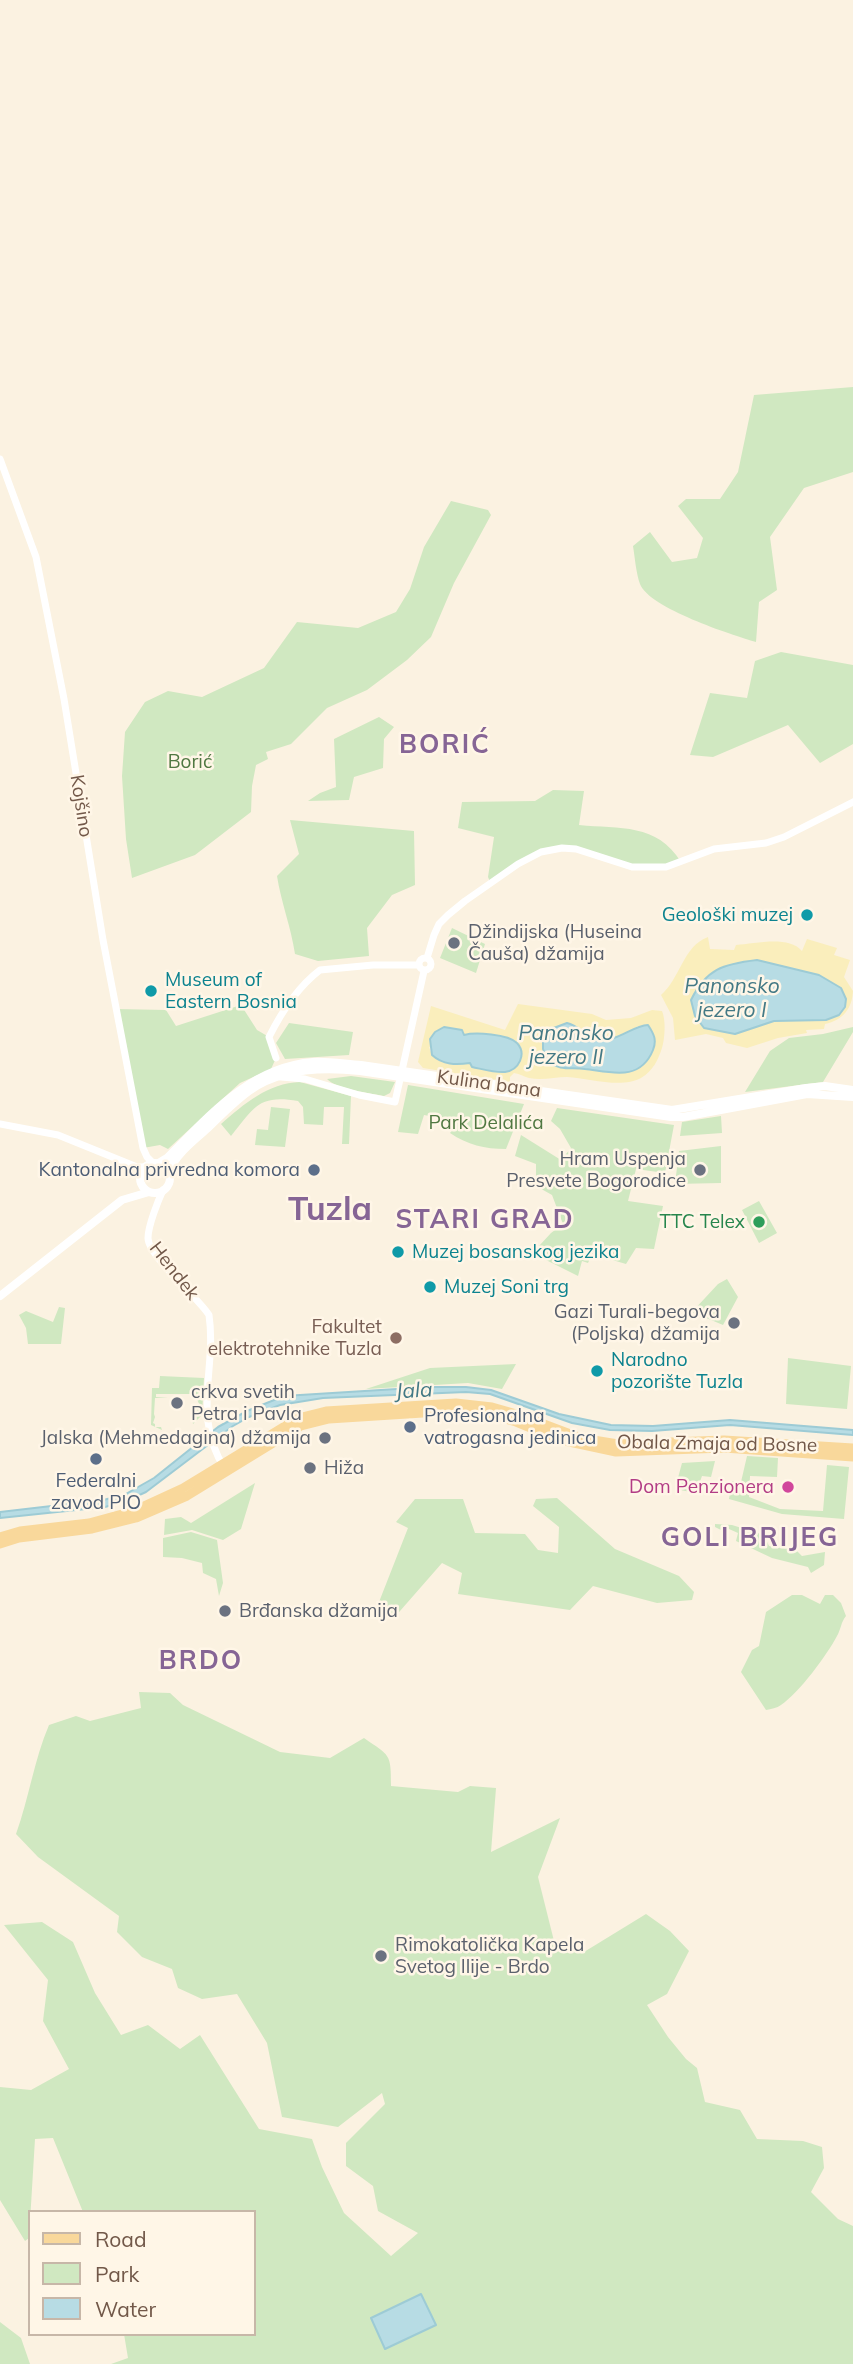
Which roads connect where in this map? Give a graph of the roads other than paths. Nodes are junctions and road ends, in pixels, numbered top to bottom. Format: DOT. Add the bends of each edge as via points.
graph roads {
  1 [pos="0,459"];
  2 [pos="853,802"];
  3 [pos="421,968"];
  4 [pos="276,1058"];
  5 [pos="292,1065"];
  6 [pos="335,1068"];
  7 [pos="267,1074"];
  8 [pos="277,1077"];
  9 [pos="326,1085"];
  10 [pos="853,1090"];
  11 [pos="853,1097"];
  12 [pos="0,1124"];
  13 [pos="146,1169"];
  14 [pos="168,1173"];
  15 [pos="163,1190"];
  16 [pos="150,1192"];
  17 [pos="128,1198"];
  18 [pos="159,1200"];
  19 [pos="0,1296"];
  20 [pos="853,1448"];
  21 [pos="853,1457"];
  22 [pos="222,1464"];
  23 [pos="19,1535"];
  24 [pos="0,1537"];
  25 [pos="0,1544"];
  1 -- 13 [label="street, Kojšino" via="36,557"];
  2 -- 3 [label="street" via="766,843 714,849 666,867 632,867 576,849 541,852 448,915 434,935 427,958 429,969"];
  3 -- 4 [label="street" via="373,965 320,970 275,1025 269,1037"];
  3 -- 9 [label="street" via="395,1102"];
  4 -- 5 [label="street"];
  4 -- 7 [label="street"];
  5 -- 7 [label="main road, Kulina bana"];
  5 -- 10 [label="main road, Kulina bana" via="361,1065 672,1110 806,1088"];
  6 -- 8 [label="main road, Kulina bana"];
  6 -- 9 [label="street" via="322,1073"];
  6 -- 11 [label="main road, Kulina bana" via="671,1117 807,1094"];
  7 -- 13 [label="main road, Kulina bana" via="247,1084 167,1158"];
  8 -- 9 [label="street"];
  8 -- 14 [label="main road, Kulina bana" via="230,1107 176,1158"];
  12 -- 13 [label="street" via="58,1135"];
  13 -- 14 [label="main road" via="163,1166"];
  13 -- 16 [label="main road" via="143,1188"];
  13 -- 17 [label="main road"];
  14 -- 15 [label="main road"];
  15 -- 16 [label="main road"];
  15 -- 18 [label="street"];
  16 -- 17 [label="main road"];
  16 -- 18 [label="street"];
  17 -- 19 [label="main road"];
  18 -- 22 [label="street, Hendek" via="148,1234 150,1246 209,1315 208,1427"];
  20 -- 22 [label="main road, Obala Zmaja od Bosne" via="724,1440 618,1444 581,1438 492,1407 456,1403 312,1413"];
  21 -- 22 [label="main road, Obala Zmaja od Bosne" via="724,1448 616,1452 560,1440 491,1415 454,1411 314,1422"];
  22 -- 23 [label="main road, Obala Zmaja od Bosne" via="187,1496 136,1518 92,1529"];
  23 -- 24 [label="main road"];
  23 -- 25 [label="main road"];
}
